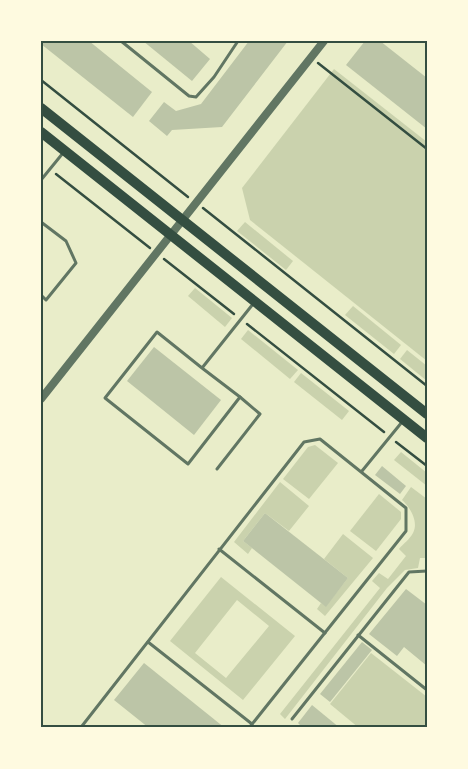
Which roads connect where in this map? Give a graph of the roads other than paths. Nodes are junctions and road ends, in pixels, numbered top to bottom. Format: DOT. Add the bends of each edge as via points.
graph roads {
  1 [pos="121,41"];
  2 [pos="238,41"];
  3 [pos="324,41"];
  4 [pos="41,108"];
  5 [pos="41,132"];
  6 [pos="64,150"];
  7 [pos="41,180"];
  8 [pos="183,220"];
  9 [pos="41,222"];
  10 [pos="171,235"];
  11 [pos="41,295"];
  12 [pos="255,302"];
  13 [pos="202,368"];
  14 [pos="240,398"];
  15 [pos="41,399"];
  16 [pos="427,414"];
  17 [pos="404,419"];
  18 [pos="427,438"];
  19 [pos="217,468"];
  20 [pos="362,471"];
  21 [pos="219,549"];
  22 [pos="427,571"];
  23 [pos="325,633"];
  24 [pos="358,635"];
  25 [pos="148,642"];
  26 [pos="427,690"];
  27 [pos="292,719"];
  28 [pos="252,724"];
  29 [pos="84,728"];
  30 [pos="249,728"];
  1 -- 2 [label="lane" via="189,96 196,97"];
  3 -- 8 [label="street"];
  4 -- 8 [label="main road"];
  5 -- 6 [label="main road"];
  6 -- 7 [label="lane"];
  6 -- 10 [label="main road"];
  8 -- 10 [label="street"];
  8 -- 16 [label="main road"];
  9 -- 11 [label="lane" via="66,241 76,263 46,300"];
  10 -- 12 [label="main road"];
  10 -- 15 [label="street"];
  12 -- 13 [label="lane"];
  12 -- 17 [label="main road"];
  13 -- 14 [label="lane"];
  13 -- 14 [label="lane" via="157,332 104,398 188,464"];
  14 -- 19 [label="lane" via="260,414"];
  17 -- 18 [label="main road"];
  17 -- 20 [label="lane"];
  20 -- 21 [label="lane" via="320,439 304,442"];
  20 -- 23 [label="lane" via="406,508 406,531"];
  21 -- 23 [label="lane"];
  21 -- 25 [label="lane"];
  22 -- 24 [label="lane" via="409,572"];
  23 -- 28 [label="lane"];
  24 -- 26 [label="lane"];
  24 -- 27 [label="lane"];
  25 -- 28 [label="lane"];
  25 -- 29 [label="lane" via="82,726"];
  28 -- 30 [label="lane"];
}
